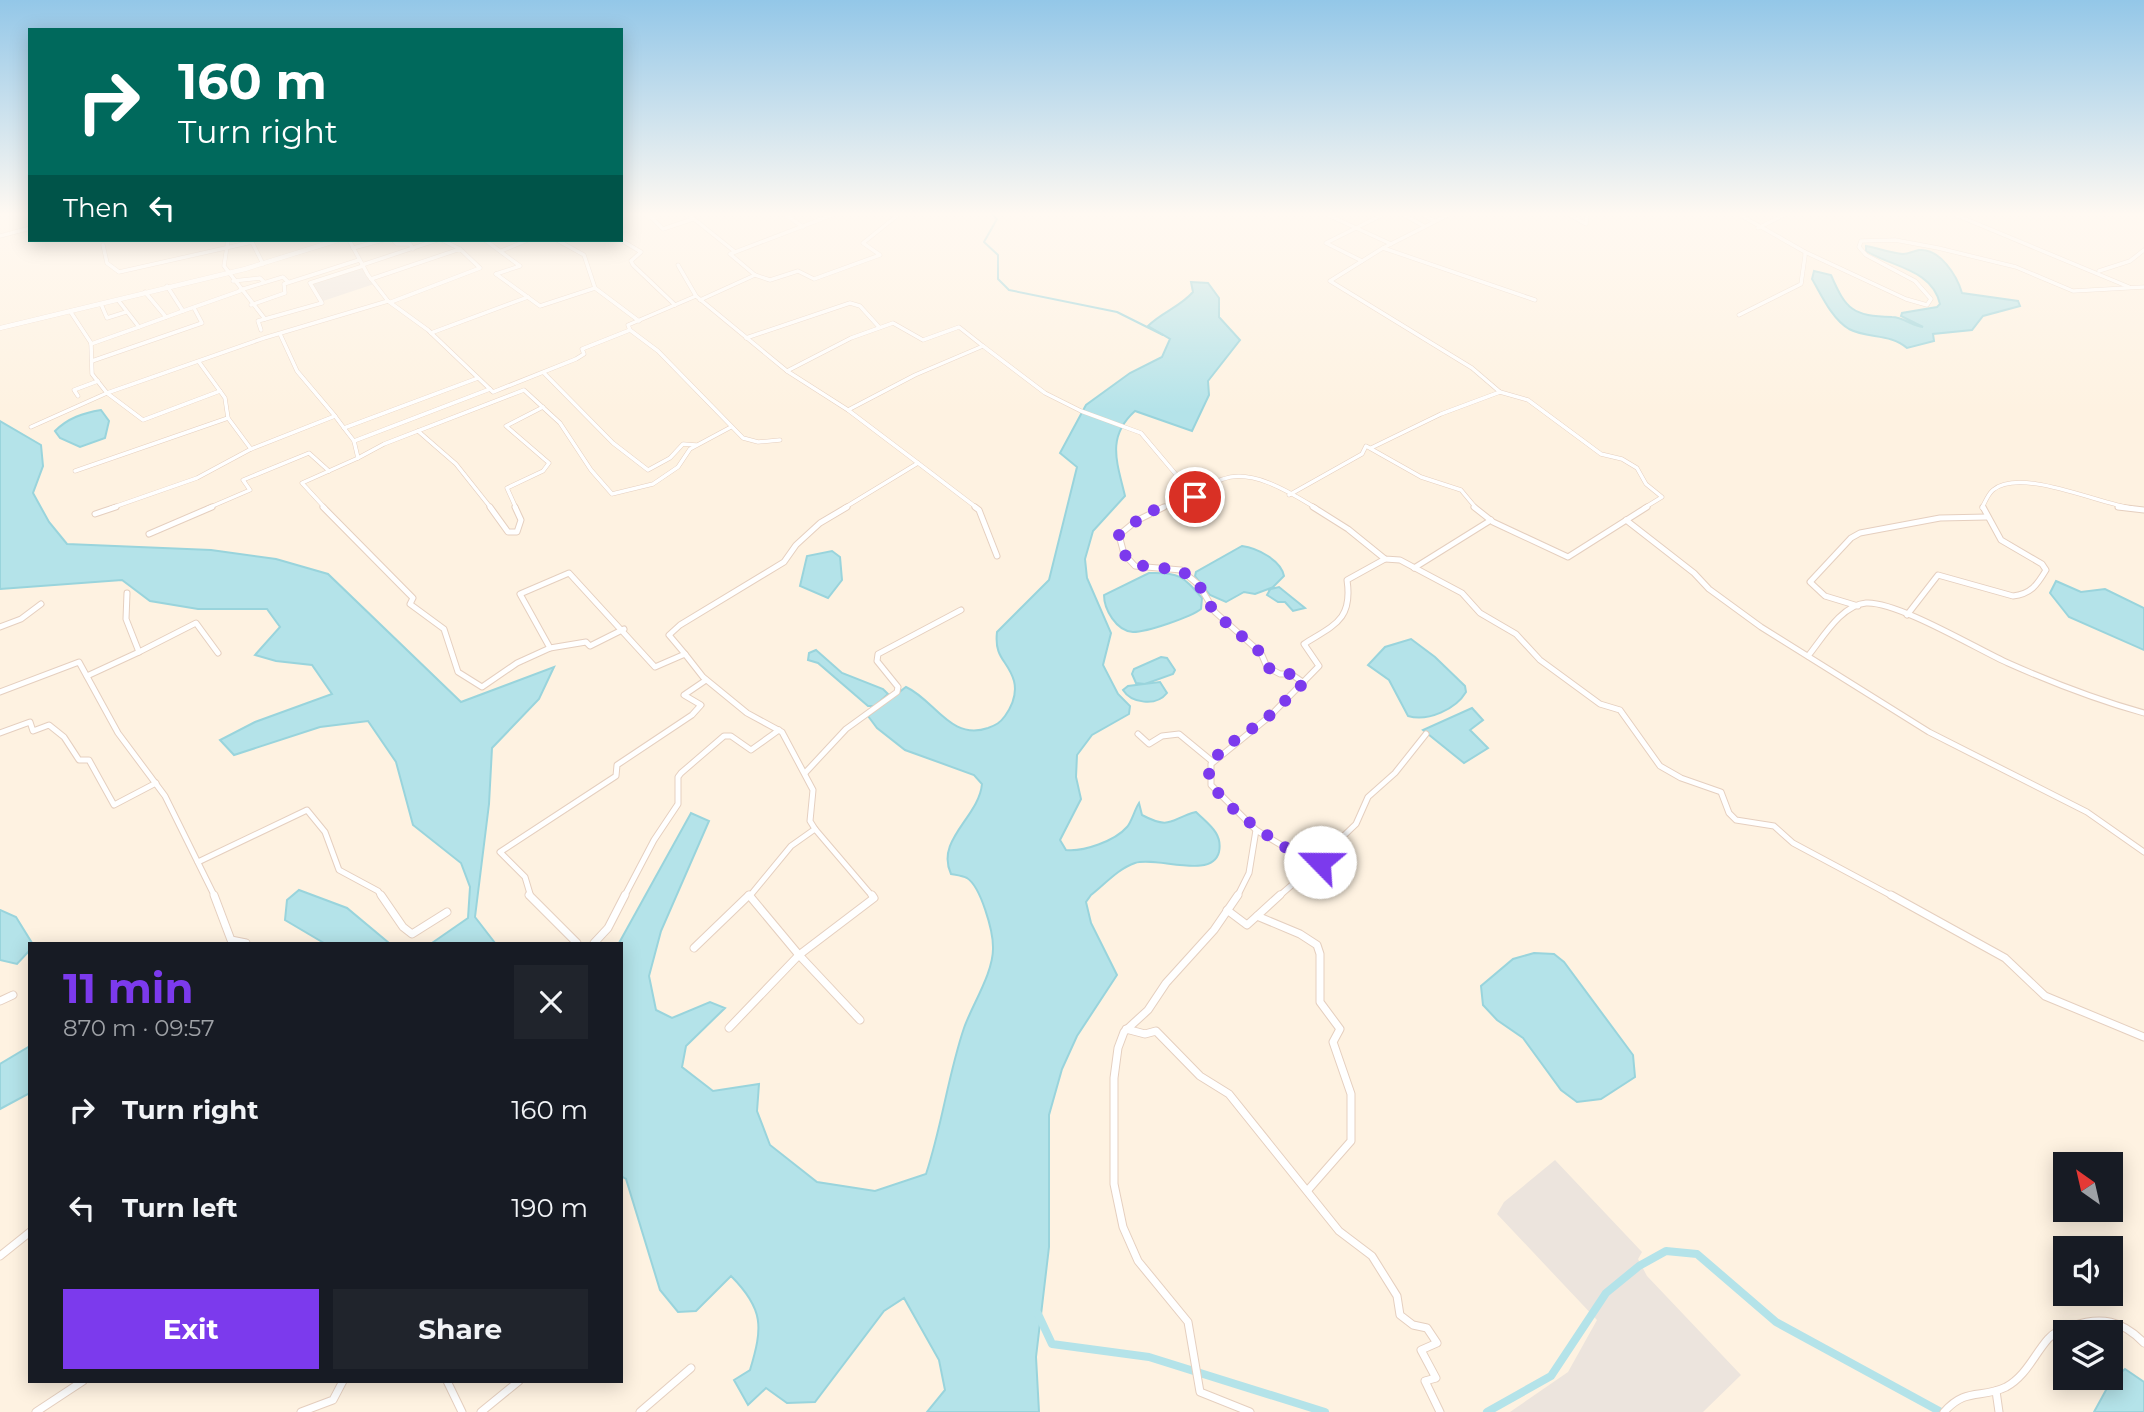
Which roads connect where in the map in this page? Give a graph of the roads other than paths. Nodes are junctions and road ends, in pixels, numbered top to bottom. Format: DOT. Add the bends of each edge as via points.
graph roads {
  1 [pos="191,281"];
  2 [pos="233,281"];
  3 [pos="268,281"];
  4 [pos="292,281"];
  5 [pos="315,281"];
  6 [pos="373,281"];
  7 [pos="445,281"];
  8 [pos="506,281"];
  9 [pos="594,281"];
  10 [pos="650,281"];
  11 [pos="688,281"];
  12 [pos="740,281"];
  13 [pos="1331,281"];
  14 [pos="1479,281"];
  15 [pos="1801,281"];
  16 [pos="1867,281"];
  17 [pos="1914,281"];
  18 [pos="2050,281"];
  19 [pos="2117,281"];
  20 [pos="264,282"];
  21 [pos="288,282"];
  22 [pos="167,286"];
  23 [pos="2144,287"];
  24 [pos="596,288"];
  25 [pos="2132,288"];
  26 [pos="240,290"];
  27 [pos="145,292"];
  28 [pos="528,297"];
  29 [pos="698,298"];
  30 [pos="118,300"];
  31 [pos="1535,300"];
  32 [pos="390,301"];
  33 [pos="101,304"];
  34 [pos="251,305"];
  35 [pos="676,305"];
  36 [pos="194,307"];
  37 [pos="70,311"];
  38 [pos="183,311"];
  39 [pos="126,312"];
  40 [pos="1739,315"];
  41 [pos="166,317"];
  42 [pos="265,319"];
  43 [pos="639,321"];
  44 [pos="139,327"];
  45 [pos="879,327"];
  46 [pos="0,328"];
  47 [pos="261,330"];
  48 [pos="630,330"];
  49 [pos="431,333"];
  50 [pos="280,334"];
  51 [pos="746,338"];
  52 [pos="91,344"];
  53 [pos="983,346"];
  54 [pos="92,361"];
  55 [pos="199,362"];
  56 [pos="787,371"];
  57 [pos="544,373"];
  58 [pos="478,378"];
  59 [pos="98,381"];
  60 [pos="516,383"];
  61 [pos="490,388"];
  62 [pos="524,390"];
  63 [pos="220,391"];
  64 [pos="1500,391"];
  65 [pos="107,393"];
  66 [pos="78,396"];
  67 [pos="543,407"];
  68 [pos="848,410"];
  69 [pos="335,416"];
  70 [pos="228,418"];
  71 [pos="31,426"];
  72 [pos="731,427"];
  73 [pos="344,428"];
  74 [pos="418,431"];
  75 [pos="780,440"];
  76 [pos="354,441"];
  77 [pos="696,445"];
  78 [pos="1370,448"];
  79 [pos="251,449"];
  80 [pos="358,458"];
  81 [pos="918,463"];
  82 [pos="75,471"];
  83 [pos="330,471"];
  84 [pos="1289,495"];
  85 [pos="1195,497"];
  86 [pos="2144,510"];
  87 [pos="95,514"];
  88 [pos="1987,517"];
  89 [pos="1490,520"];
  90 [pos="1626,520"];
  91 [pos="149,534"];
  92 [pos="997,556"];
  93 [pos="1385,559"];
  94 [pos="1414,568"];
  95 [pos="127,593"];
  96 [pos="41,604"];
  97 [pos="1857,606"];
  98 [pos="961,610"];
  99 [pos="1907,615"];
  100 [pos="0,627"];
  101 [pos="624,629"];
  102 [pos="550,648"];
  103 [pos="139,652"];
  104 [pos="218,653"];
  105 [pos="685,654"];
  106 [pos="1808,656"];
  107 [pos="87,676"];
  108 [pos="706,680"];
  109 [pos="1304,683"];
  110 [pos="0,692"];
  111 [pos="2144,713"];
  112 [pos="779,730"];
  113 [pos="0,733"];
  114 [pos="1138,734"];
  115 [pos="1426,734"];
  116 [pos="1213,762"];
  117 [pos="805,774"];
  118 [pos="156,783"];
  119 [pos="815,829"];
  120 [pos="1256,830"];
  121 [pos="2144,852"];
  122 [pos="198,862"];
  123 [pos="1311,863"];
  124 [pos="748,896"];
  125 [pos="1227,910"];
  126 [pos="447,912"];
  127 [pos="1257,916"];
  128 [pos="241,942"];
  129 [pos="576,942"];
  130 [pos="595,942"];
  131 [pos="694,948"];
  132 [pos="801,954"];
  133 [pos="13,995"];
  134 [pos="0,1001"];
  135 [pos="860,1020"];
  136 [pos="729,1028"];
  137 [pos="1126,1029"];
  138 [pos="2144,1037"];
  139 [pos="1308,1190"];
  140 [pos="28,1235"];
  141 [pos="0,1256"];
  142 [pos="2144,1343"];
  143 [pos="691,1368"];
  144 [pos="80,1383"];
  145 [pos="342,1383"];
  146 [pos="448,1383"];
  147 [pos="517,1383"];
  148 [pos="1996,1391"];
  149 [pos="36,1412"];
  150 [pos="301,1412"];
  151 [pos="462,1412"];
  152 [pos="481,1412"];
  153 [pos="640,1412"];
  154 [pos="1250,1412"];
  155 [pos="1440,1412"];
  156 [pos="1944,1412"];
  157 [pos="1999,1412"];
  1 -- 22 [label="street"];
  2 -- 26 [label="street"];
  3 -- 20 [label="street"];
  4 -- 21 [label="street"];
  5 -- 42 [label="street" via="310,283 322,303"];
  6 -- 32 [label="street"];
  7 -- 32 [label="street"];
  8 -- 28 [label="street"];
  9 -- 24 [label="street"];
  10 -- 35 [label="street"];
  11 -- 29 [label="street"];
  12 -- 29 [label="street"];
  13 -- 64 [label="street" via="1462,361"];
  14 -- 31 [label="street"];
  15 -- 40 [label="street"];
  16 -- 17 [label="street" via="1927,305 1931,299 1924,286"];
  18 -- 25 [label="street" via="2073,290"];
  19 -- 25 [label="street"];
  20 -- 26 [label="street"];
  21 -- 34 [label="street" via="282,285 285,293"];
  22 -- 27 [label="street"];
  22 -- 38 [label="street"];
  23 -- 25 [label="street"];
  24 -- 28 [label="street" via="540,306"];
  24 -- 43 [label="street"];
  26 -- 34 [label="street"];
  26 -- 36 [label="street"];
  27 -- 30 [label="street"];
  27 -- 41 [label="street"];
  28 -- 49 [label="street"];
  29 -- 35 [label="street"];
  29 -- 51 [label="street"];
  30 -- 33 [label="street"];
  30 -- 39 [label="street"];
  32 -- 49 [label="street"];
  32 -- 50 [label="street"];
  33 -- 37 [label="street"];
  33 -- 39 [label="street" via="107,318"];
  34 -- 42 [label="street"];
  35 -- 43 [label="street"];
  36 -- 38 [label="street"];
  36 -- 54 [label="street" via="202,323"];
  37 -- 46 [label="street"];
  37 -- 52 [label="street"];
  38 -- 41 [label="street"];
  39 -- 44 [label="street"];
  41 -- 44 [label="street"];
  42 -- 47 [label="street" via="258,321"];
  43 -- 48 [label="street" via="628,325"];
  44 -- 52 [label="street"];
  45 -- 51 [label="street" via="860,306 850,303"];
  45 -- 53 [label="street" via="897,323 923,340 959,327"];
  45 -- 56 [label="street"];
  48 -- 57 [label="street" via="582,349 584,354"];
  48 -- 72 [label="street" via="658,351"];
  49 -- 58 [label="street"];
  50 -- 55 [label="street"];
  50 -- 69 [label="street" via="296,371"];
  51 -- 56 [label="street"];
  52 -- 54 [label="street"];
  53 -- 68 [label="street"];
  53 -- 85 [label="street" via="1029,383 1147,438"];
  54 -- 59 [label="street" via="92,374"];
  55 -- 63 [label="street"];
  55 -- 65 [label="street"];
  56 -- 68 [label="street"];
  57 -- 60 [label="street"];
  57 -- 77 [label="street" via="613,443 648,470 683,444"];
  58 -- 61 [label="street"];
  58 -- 73 [label="street"];
  59 -- 65 [label="street"];
  59 -- 66 [label="street" via="74,390"];
  60 -- 61 [label="street" via="493,392"];
  60 -- 62 [label="street"];
  61 -- 76 [label="street"];
  62 -- 67 [label="street"];
  62 -- 74 [label="street"];
  63 -- 65 [label="street" via="143,420"];
  63 -- 70 [label="street"];
  64 -- 78 [label="street"];
  64 -- 90 [label="street" via="1528,400 1601,454 1637,468 1646,484 1662,497"];
  65 -- 71 [label="street"];
  67 -- 74 [label="street" via="506,426 549,463 543,471 506,488 521,520 517,532 508,532 470,481"];
  67 -- 77 [label="street" via="612,494 653,484 678,467"];
  68 -- 81 [label="street"];
  69 -- 73 [label="street"];
  69 -- 79 [label="street"];
  70 -- 79 [label="street"];
  70 -- 82 [label="street"];
  72 -- 75 [label="street" via="743,438 758,442"];
  72 -- 77 [label="street"];
  73 -- 76 [label="street"];
  74 -- 80 [label="street"];
  76 -- 80 [label="street"];
  78 -- 84 [label="street" via="1362,448 1362,454"];
  78 -- 89 [label="street" via="1421,477 1461,490"];
  79 -- 87 [label="street" via="203,475"];
  80 -- 83 [label="street"];
  81 -- 92 [label="street" via="979,510"];
  81 -- 105 [label="street" via="820,523 784,562 680,625 669,635"];
  83 -- 91 [label="street" via="309,453 300,456 243,481 250,490"];
  83 -- 102 [label="street" via="302,483 412,598 410,604 444,629 458,671 482,687"];
  84 -- 85 [label="street" via="1235,474"];
  84 -- 93 [label="street" via="1336,521"];
  85 -- 109 [label="street" via="1148,512 1127,527 1119,535 1124,554 1135,565 1181,570 1199,585 1214,612 1261,653 1267,667"];
  86 -- 88 [label="street" via="2112,506 2042,482 2001,485 1991,491 1982,509"];
  88 -- 97 [label="street" via="1940,518 1851,538 1810,582 1816,592"];
  88 -- 99 [label="street" via="2001,540 2046,570 2035,589 2025,595 2007,594 1938,575"];
  89 -- 90 [label="street" via="1568,556"];
  89 -- 94 [label="street"];
  90 -- 106 [label="street" via="1709,590"];
  93 -- 94 [label="street"];
  93 -- 109 [label="street" via="1347,580 1350,603 1343,619 1304,644 1320,665"];
  94 -- 138 [label="street" via="1462,593 1479,613 1521,638 1540,660 1600,704 1623,715 1660,766 1721,792 1736,820 1774,826 1793,843 1986,946 2045,996"];
  95 -- 103 [label="street" via="126,619"];
  96 -- 100 [label="street"];
  97 -- 99 [label="street" via="1868,603"];
  97 -- 106 [label="street"];
  98 -- 117 [label="street" via="878,654 877,661 898,687 897,692 846,729"];
  99 -- 111 [label="street" via="2059,685"];
  101 -- 102 [label="street" via="590,646 586,642"];
  101 -- 102 [label="street" via="569,573 520,594"];
  101 -- 105 [label="street" via="655,667"];
  103 -- 104 [label="street" via="196,623"];
  103 -- 107 [label="street"];
  105 -- 108 [label="street"];
  106 -- 121 [label="street" via="1930,732 2087,812"];
  107 -- 110 [label="street" via="79,662"];
  107 -- 118 [label="street" via="118,733"];
  108 -- 112 [label="street" via="747,713"];
  108 -- 129 [label="street" via="684,695 701,705 692,715 617,765 617,776 500,852 525,877 528,894"];
  109 -- 116 [label="street"];
  112 -- 117 [label="street"];
  112 -- 130 [label="street" via="751,750 724,736 681,773 678,804 608,928"];
  113 -- 118 [label="street" via="30,722 33,731 49,725 64,737 79,761 89,760 114,805"];
  114 -- 116 [label="street" via="1149,744 1175,733"];
  115 -- 123 [label="street" via="1395,773 1368,797 1356,824 1328,857"];
  116 -- 120 [label="street" via="1211,785"];
  117 -- 119 [label="street" via="813,790 810,821"];
  118 -- 122 [label="street"];
  119 -- 124 [label="street" via="791,846"];
  119 -- 132 [label="street" via="874,898"];
  120 -- 123 [label="street"];
  120 -- 125 [label="street" via="1254,860"];
  122 -- 126 [label="street" via="307,810 326,832 339,870 377,891 412,934"];
  122 -- 128 [label="street" via="231,940"];
  123 -- 127 [label="street" via="1308,871"];
  124 -- 131 [label="street"];
  124 -- 132 [label="street"];
  125 -- 127 [label="street" via="1247,925"];
  125 -- 137 [label="street" via="1161,989 1146,1014"];
  127 -- 139 [label="street" via="1317,945 1320,1002 1340,1028 1333,1042 1351,1094 1351,1141"];
  132 -- 135 [label="street"];
  132 -- 136 [label="street"];
  133 -- 134 [label="street"];
  137 -- 139 [label="street" via="1145,1034 1156,1031 1200,1076 1222,1088"];
  137 -- 154 [label="street" via="1115,1067 1113,1173 1123,1227 1138,1261 1188,1322 1200,1392"];
  139 -- 155 [label="street" via="1339,1231 1366,1250 1383,1270 1404,1320 1427,1328 1437,1343 1421,1350 1436,1377 1425,1381"];
  140 -- 141 [label="street"];
  142 -- 148 [label="street" via="2134,1331 2091,1318 2053,1334 2015,1381"];
  143 -- 153 [label="street"];
  144 -- 149 [label="street"];
  145 -- 150 [label="street" via="333,1400"];
  146 -- 151 [label="street"];
  147 -- 152 [label="street"];
  148 -- 156 [label="street" via="1962,1394"];
  148 -- 157 [label="street"];
}
